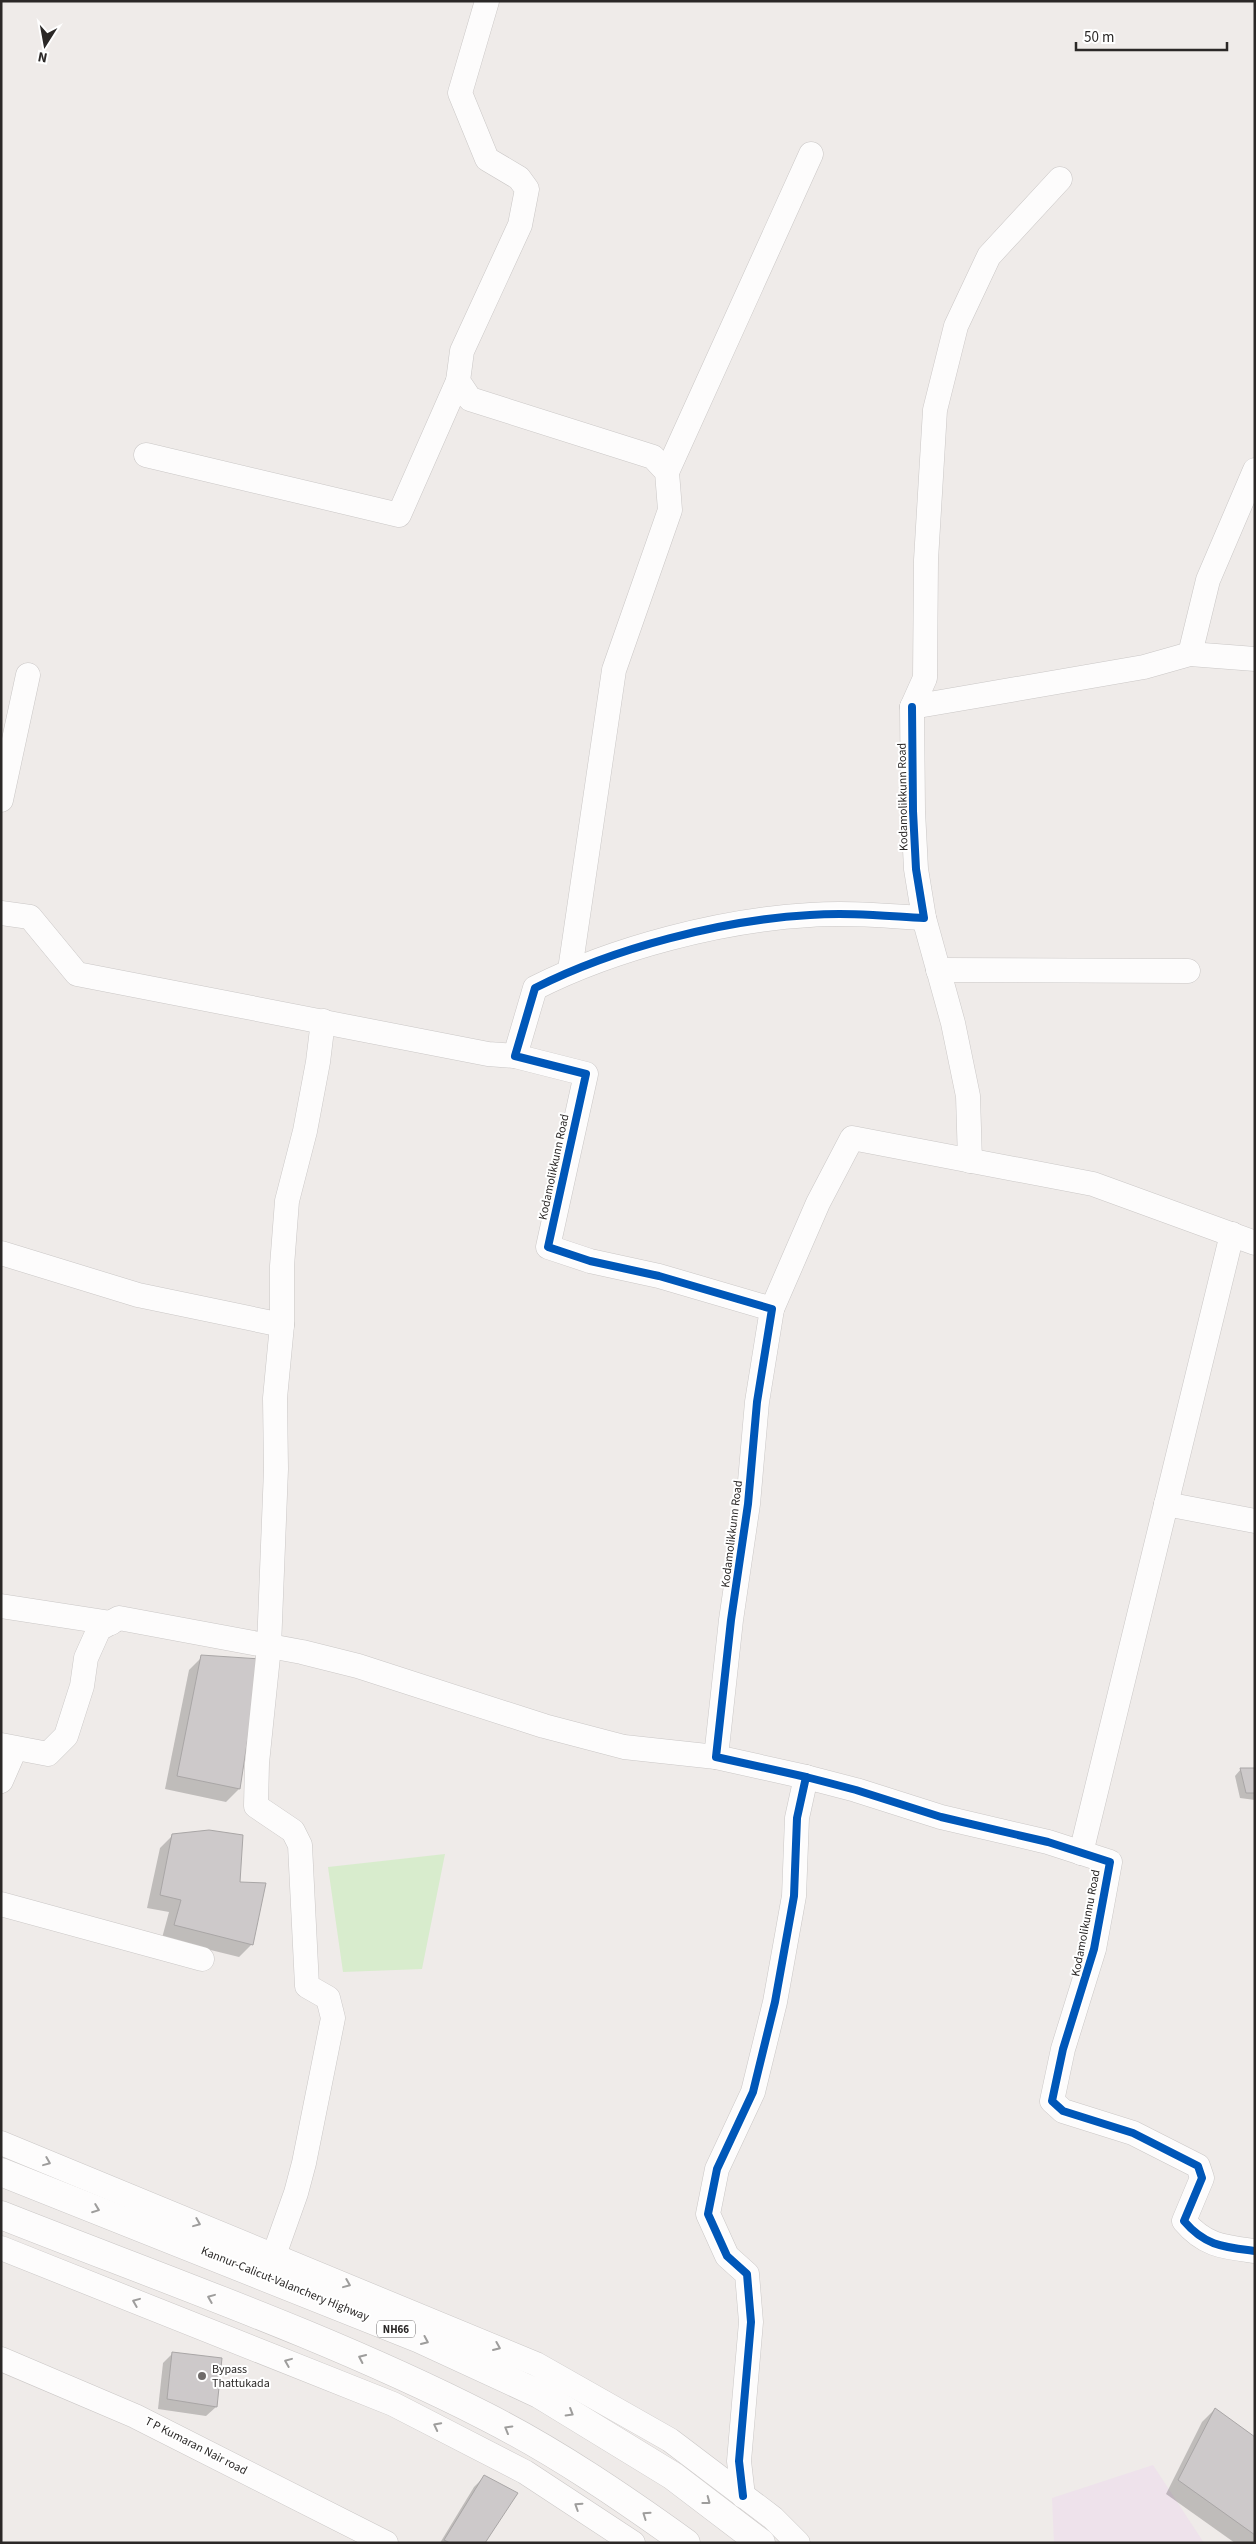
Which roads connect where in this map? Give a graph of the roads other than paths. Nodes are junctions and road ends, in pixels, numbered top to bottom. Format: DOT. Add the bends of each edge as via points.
graph roads {
  1 [pos="487,1"];
  2 [pos="811,154"];
  3 [pos="1060,179"];
  4 [pos="458,381"];
  5 [pos="146,455"];
  6 [pos="1255,470"];
  7 [pos="668,472"];
  8 [pos="1190,654"];
  9 [pos="1255,658"];
  10 [pos="28,675"];
  11 [pos="912,707"];
  12 [pos="1,800"];
  13 [pos="1,912"];
  14 [pos="924,918"];
  15 [pos="570,970"];
  16 [pos="938,970"];
  17 [pos="1188,971"];
  18 [pos="323,1022"];
  19 [pos="515,1056"];
  20 [pos="970,1161"];
  21 [pos="1232,1234"];
  22 [pos="1255,1243"];
  23 [pos="1,1253"];
  24 [pos="772,1310"];
  25 [pos="282,1326"];
  26 [pos="1166,1504"];
  27 [pos="1255,1521"];
  28 [pos="1,1606"];
  29 [pos="111,1622"];
  30 [pos="269,1647"];
  31 [pos="8,1747"];
  32 [pos="716,1757"];
  33 [pos="806,1778"];
  34 [pos="1,1781"];
  35 [pos="1081,1852"];
  36 [pos="1,1904"];
  37 [pos="202,1959"];
  38 [pos="1,2144"];
  39 [pos="1,2172"];
  40 [pos="1,2215"];
  41 [pos="1,2248"];
  42 [pos="1255,2251"];
  43 [pos="274,2254"];
  44 [pos="1,2359"];
  45 [pos="743,2496"];
  46 [pos="386,2543"];
  47 [pos="633,2543"];
  48 [pos="686,2543"];
  49 [pos="762,2543"];
  50 [pos="798,2543"];
  1 -- 4 [label="street" via="460,93 487,159 519,178 527,189 520,225 462,350"];
  2 -- 7 [label="street"];
  3 -- 11 [label="street" via="989,256 956,326 935,410 926,560 925,678"];
  4 -- 5 [label="street" via="399,515"];
  4 -- 7 [label="street" via="470,398 653,457"];
  6 -- 8 [label="street" via="1208,580"];
  7 -- 15 [label="street" via="670,510 614,670"];
  8 -- 9 [label="street"];
  8 -- 11 [label="street" via="1144,667"];
  10 -- 12 [label="street"];
  11 -- 14 [label="street, Kodamolikkunn Road" via="912,811"];
  13 -- 18 [label="street" via="30,917 77,974"];
  14 -- 15 [label="street" via="810,915 730,924 672,938"];
  14 -- 16 [label="street, Kodamolikkunn Road"];
  15 -- 19 [label="street" via="535,988"];
  16 -- 17 [label="street"];
  16 -- 20 [label="street, Kodamolikkunn Road" via="968,1096"];
  18 -- 19 [label="street" via="488,1054"];
  18 -- 25 [label="street" via="305,1130 287,1201"];
  19 -- 24 [label="street, Kodamolikkunn Road" via="586,1074 548,1247"];
  20 -- 21 [label="street" via="1093,1184"];
  20 -- 24 [label="street" via="852,1138 818,1202"];
  21 -- 22 [label="street"];
  21 -- 26 [label="street"];
  23 -- 25 [label="street" via="138,1296"];
  24 -- 32 [label="street, Kodamolikkunn Road" via="757,1402 748,1504"];
  25 -- 30 [label="street" via="276,1398"];
  26 -- 27 [label="street"];
  26 -- 35 [label="street"];
  28 -- 29 [label="street"];
  29 -- 30 [label="street" via="127,1619"];
  29 -- 31 [label="street" via="99,1630 86,1658 82,1686 66,1736 48,1754"];
  30 -- 32 [label="street" via="358,1666 544,1726 624,1747"];
  30 -- 43 [label="street" via="257,1763 256,1806 293,1831 300,1845 307,1986 328,1998 334,2018 304,2162"];
  31 -- 34 [label="street"];
  32 -- 33 [label="street"];
  33 -- 35 [label="street, Kodamolikunnu Road" via="941,1817"];
  33 -- 45 [label="street" via="797,1818 794,1896 775,2002 753,2092 717,2169 708,2214 727,2256 747,2274 751,2322 739,2461"];
  35 -- 42 [label="street, Kodamolikunnu Road" via="1110,1862 1094,1949 1063,2050 1052,2101 1063,2111 1133,2133 1198,2166 1202,2178 1184,2221 1195,2234 1218,2246"];
  36 -- 37 [label="street"];
  38 -- 43 [label="street, one-way"];
  39 -- 49 [label="highway, Kannur-Calicut-Valanchery Highway / NH66, one-way" via="420,2339 539,2394 673,2476"];
  48 -- 40 [label="highway, one-way" via="609,2488 487,2416 354,2355"];
  47 -- 41 [label="street, one-way" via="525,2472 393,2404"];
  43 -- 45 [label="street, one-way" via="536,2364 670,2440"];
  44 -- 46 [label="street, T P Kumaran Nair road" via="135,2416"];
  45 -- 50 [label="street" via="773,2518"];
}
